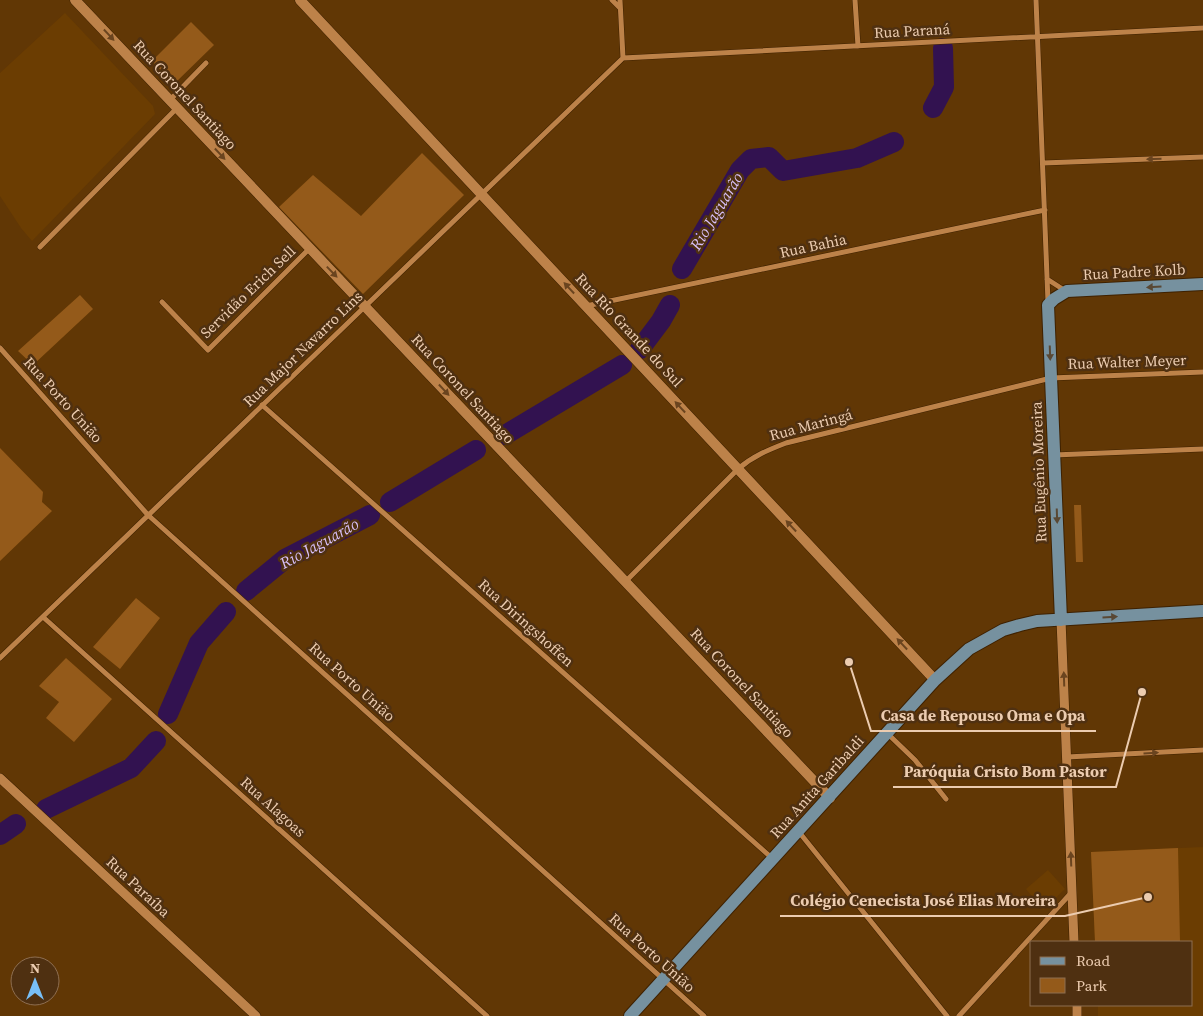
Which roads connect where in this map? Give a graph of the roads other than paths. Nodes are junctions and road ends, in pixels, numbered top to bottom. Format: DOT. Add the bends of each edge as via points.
graph roads {
  1 [pos="75,0"];
  2 [pos="300,0"];
  3 [pos="612,0"];
  4 [pos="620,0"];
  5 [pos="856,0"];
  6 [pos="1036,0"];
  7 [pos="620,8"];
  8 [pos="1203,28"];
  9 [pos="1037,37"];
  10 [pos="858,46"];
  11 [pos="623,58"];
  12 [pos="206,63"];
  13 [pos="173,104"];
  14 [pos="1203,157"];
  15 [pos="1042,163"];
  16 [pos="482,194"];
  17 [pos="1045,210"];
  18 [pos="40,247"];
  19 [pos="310,248"];
  20 [pos="1047,279"];
  21 [pos="1203,284"];
  22 [pos="1067,291"];
  23 [pos="162,302"];
  24 [pos="1048,304"];
  25 [pos="365,306"];
  26 [pos="586,306"];
  27 [pos="0,348"];
  28 [pos="1203,372"];
  29 [pos="1051,378"];
  30 [pos="262,405"];
  31 [pos="1203,449"];
  32 [pos="1054,455"];
  33 [pos="738,469"];
  34 [pos="148,515"];
  35 [pos="625,582"];
  36 [pos="1203,611"];
  37 [pos="43,617"];
  38 [pos="1061,620"];
  39 [pos="0,658"];
  40 [pos="936,680"];
  41 [pos="888,734"];
  42 [pos="1203,750"];
  43 [pos="1067,756"];
  44 [pos="0,778"];
  45 [pos="830,798"];
  46 [pos="946,799"];
  47 [pos="799,832"];
  48 [pos="774,859"];
  49 [pos="1072,892"];
  50 [pos="1074,941"];
  51 [pos="664,979"];
  52 [pos="256,1016"];
  53 [pos="487,1016"];
  54 [pos="630,1016"];
  55 [pos="704,1016"];
  56 [pos="947,1016"];
  57 [pos="959,1016"];
  1 -- 13 [label="main road, Rua Coronel Santiago, one-way"];
  2 -- 16 [label="main road, Rua Rio Grande do Sul"];
  3 -- 7 [label="street"];
  4 -- 7 [label="street"];
  5 -- 10 [label="street"];
  6 -- 9 [label="street, Rua Eugênio Moreira"];
  7 -- 11 [label="street"];
  8 -- 9 [label="street, Rua Paraná"];
  9 -- 10 [label="street, Rua Paraná"];
  9 -- 15 [label="street, Rua Eugênio Moreira"];
  10 -- 11 [label="street, Rua Paraná"];
  11 -- 16 [label="street, Rua Major Navarro Lins"];
  12 -- 13 [label="street"];
  13 -- 18 [label="street"];
  13 -- 19 [label="main road, Rua Coronel Santiago, one-way"];
  14 -- 15 [label="street, one-way"];
  15 -- 17 [label="street, Rua Eugênio Moreira"];
  16 -- 25 [label="street, Rua Major Navarro Lins"];
  26 -- 16 [label="main road, Rua Rio Grande do Sul, one-way"];
  17 -- 20 [label="street, Rua Eugênio Moreira"];
  17 -- 26 [label="street, Rua Bahia"];
  19 -- 23 [label="street, Servidão Erich Sell" via="208,350"];
  19 -- 25 [label="main road, Rua Coronel Santiago, one-way"];
  20 -- 22 [label="street, Rua Padre Kolb"];
  20 -- 24 [label="street, Rua Eugênio Moreira"];
  21 -- 22 [label="main road, Rua Padre Kolb, one-way"];
  22 -- 24 [label="main road, Rua Padre Kolb"];
  24 -- 29 [label="main road, Rua Eugênio Moreira, one-way"];
  25 -- 30 [label="street, Rua Major Navarro Lins"];
  25 -- 35 [label="main road, Rua Coronel Santiago, one-way"];
  33 -- 26 [label="main road, Rua Rio Grande do Sul, one-way"];
  27 -- 34 [label="street, Rua Porto União"];
  28 -- 29 [label="street, Rua Walter Meyer"];
  29 -- 32 [label="main road, Rua Eugênio Moreira"];
  29 -- 33 [label="street, Rua Maringá" via="786,443 752,458"];
  30 -- 34 [label="street, Rua Major Navarro Lins"];
  30 -- 48 [label="street, Rua Diringshoffen"];
  31 -- 32 [label="street"];
  32 -- 38 [label="main road, Rua Eugênio Moreira, one-way"];
  33 -- 35 [label="street, Rua Maringá"];
  40 -- 33 [label="main road, Rua Rio Grande do Sul, one-way"];
  34 -- 37 [label="street, Rua Major Navarro Lins"];
  34 -- 51 [label="street, Rua Porto União"];
  35 -- 45 [label="main road, Rua Coronel Santiago"];
  38 -- 36 [label="main road, Rua Anita Garibaldi, one-way"];
  37 -- 39 [label="street, Rua Major Navarro Lins"];
  37 -- 53 [label="street, Rua Alagoas"];
  38 -- 40 [label="main road, Rua Anita Garibaldi" via="1003,630 969,649"];
  43 -- 38 [label="street, Rua Eugênio Moreira, one-way"];
  40 -- 41 [label="main road, Rua Anita Garibaldi"];
  41 -- 45 [label="main road, Rua Anita Garibaldi"];
  41 -- 46 [label="street" via="915,760"];
  43 -- 42 [label="street, one-way"];
  49 -- 43 [label="street, Rua Eugênio Moreira, one-way"];
  44 -- 52 [label="street, Rua Paraíba"];
  45 -- 47 [label="main road, Rua Anita Garibaldi"];
  47 -- 48 [label="main road, Rua Anita Garibaldi"];
  47 -- 56 [label="street"];
  48 -- 51 [label="main road, Rua Anita Garibaldi"];
  49 -- 50 [label="street, Rua Eugênio Moreira"];
  49 -- 57 [label="street"];
  51 -- 54 [label="main road, Rua Anita Garibaldi"];
  51 -- 55 [label="street, Rua Porto União"];
}
